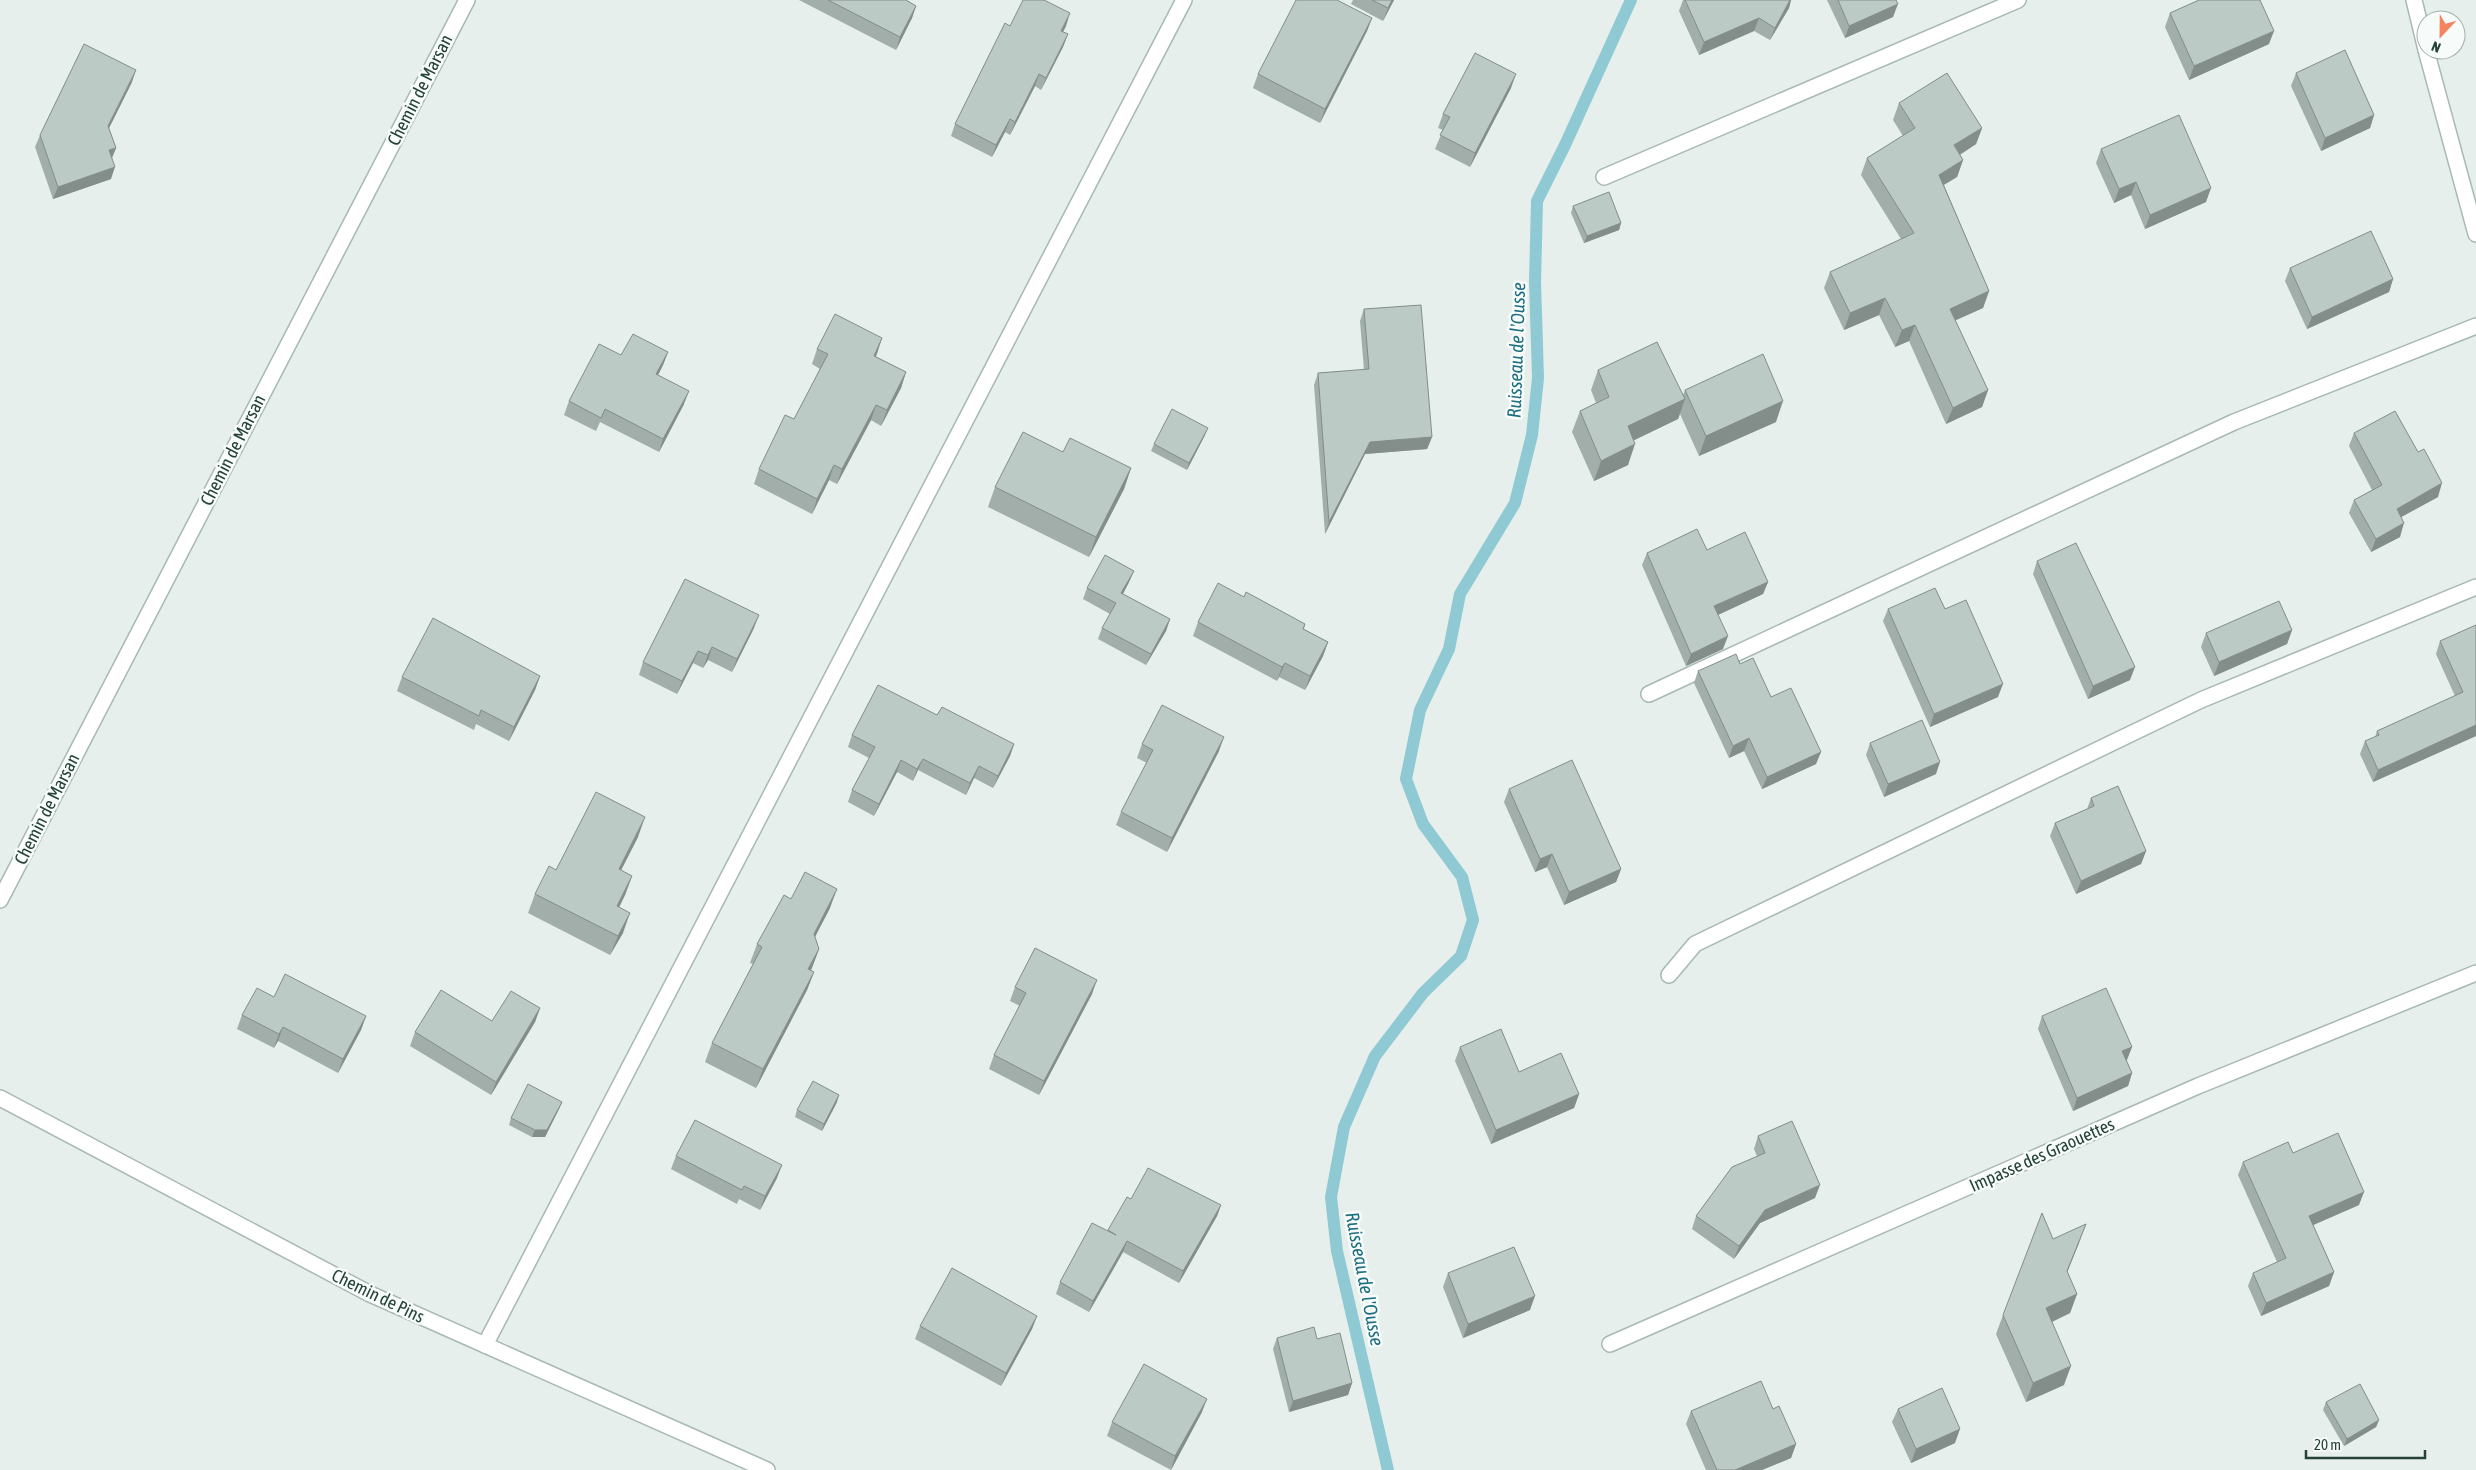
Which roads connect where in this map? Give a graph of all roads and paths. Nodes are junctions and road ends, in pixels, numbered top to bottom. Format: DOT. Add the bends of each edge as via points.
graph roads {
  1 [pos="466,0"];
  2 [pos="1184,0"];
  3 [pos="2018,0"];
  4 [pos="2429,60"];
  5 [pos="1604,176"];
  6 [pos="2476,234"];
  7 [pos="2476,326"];
  8 [pos="2476,587"];
  9 [pos="1649,694"];
  10 [pos="0,900"];
  11 [pos="2476,973"];
  12 [pos="1669,975"];
  13 [pos="0,1098"];
  14 [pos="1610,1344"];
  15 [pos="484,1345"];
  16 [pos="767,1470"];
  1 -- 10 [label="street, Chemin de Marsan"];
  2 -- 15 [label="street"];
  3 -- 5 [label="street"];
  4 -- 6 [label="street"];
  7 -- 9 [label="street" via="2234,422"];
  8 -- 12 [label="street" via="2183,709 1695,944"];
  11 -- 14 [label="street, Impasse des Graouettes" via="2198,1086"];
  13 -- 15 [label="street, Chemin de Pins" via="370,1294"];
  15 -- 16 [label="street, Chemin de Pins"];
}
